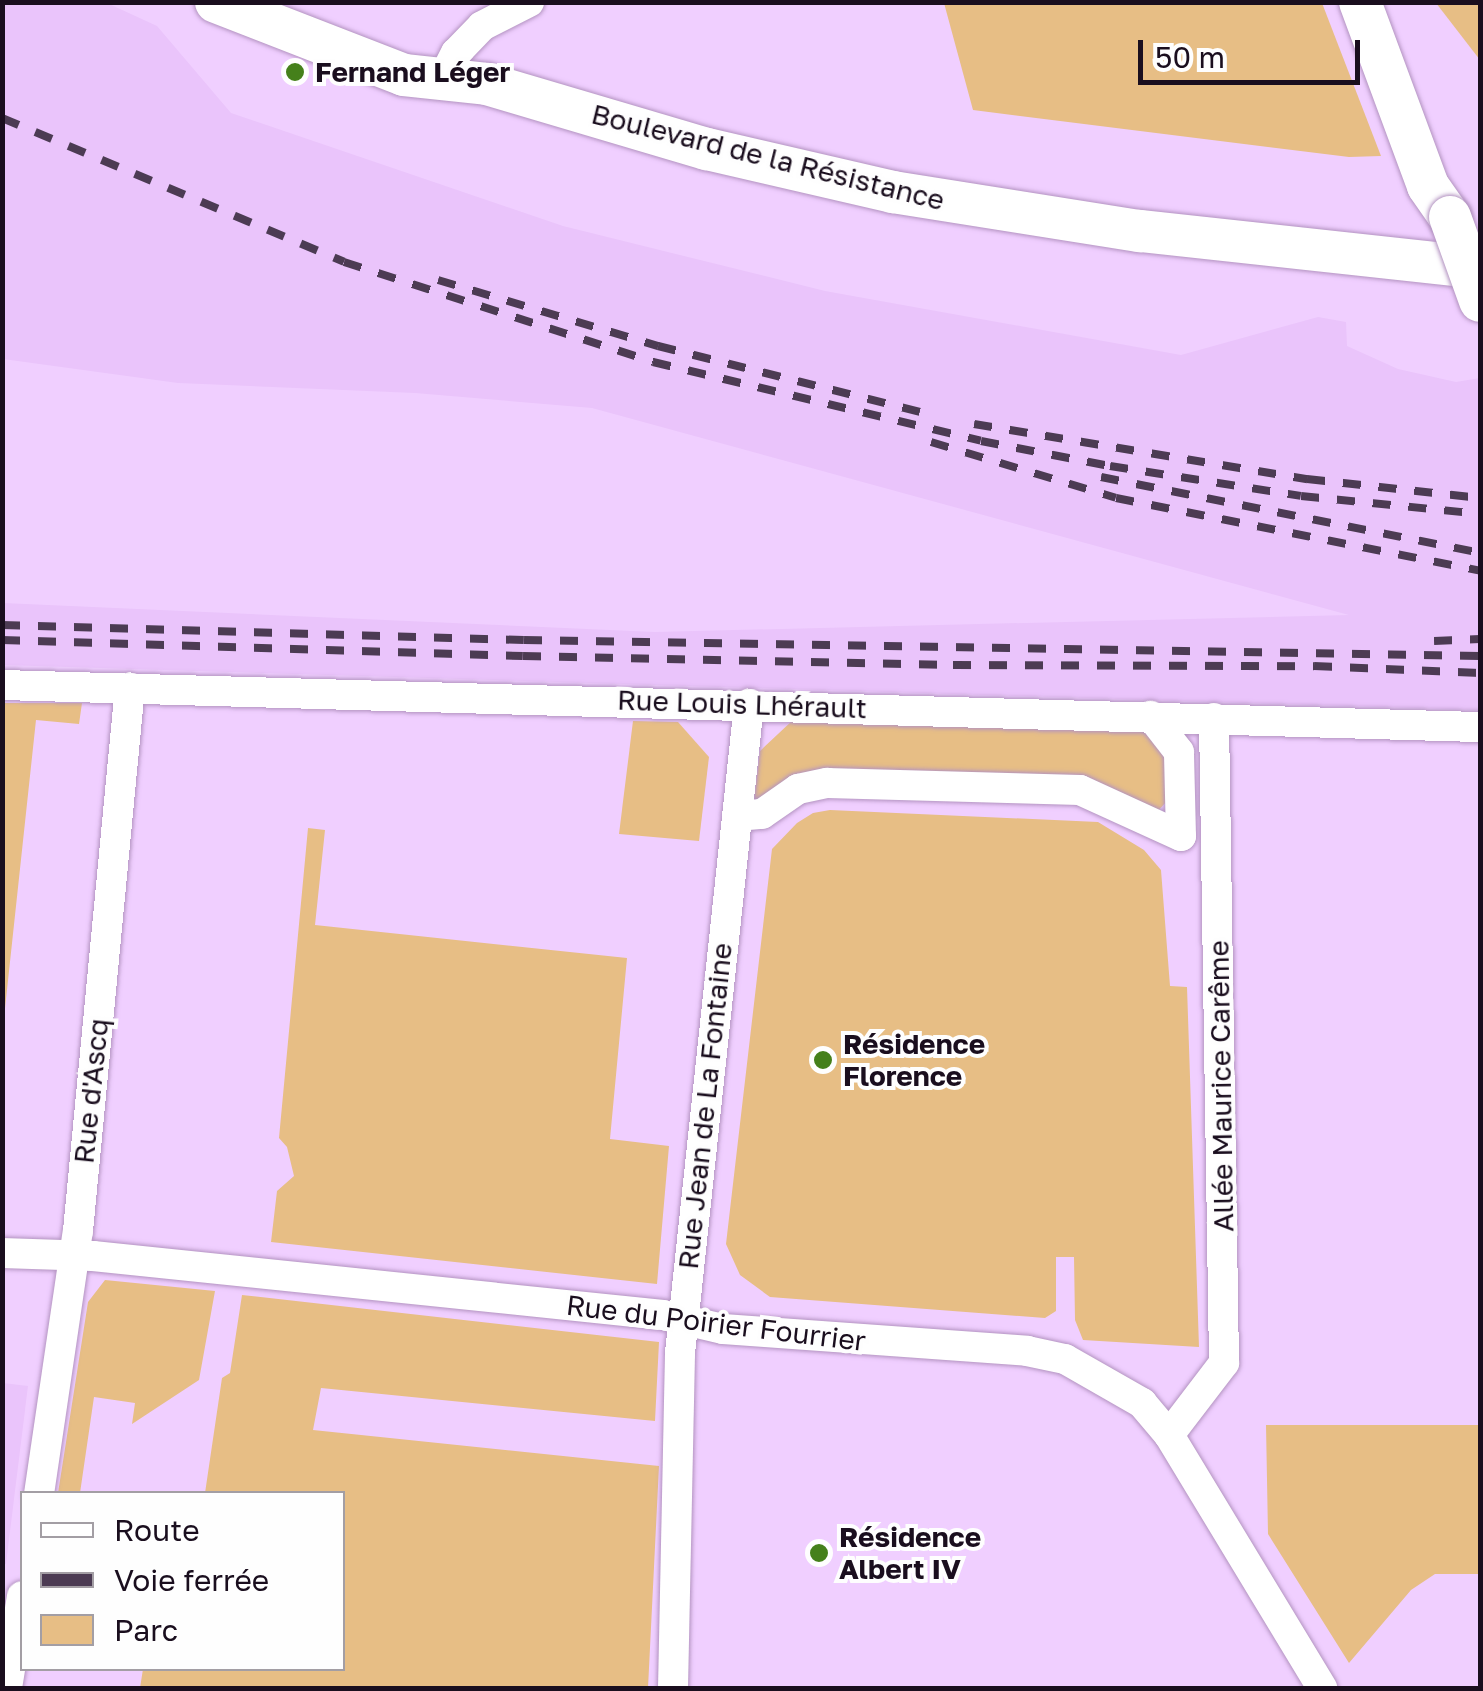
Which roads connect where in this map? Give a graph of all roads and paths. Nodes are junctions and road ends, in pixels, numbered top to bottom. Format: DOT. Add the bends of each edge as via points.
graph roads {
  1 [pos="216,2"];
  2 [pos="529,2"];
  3 [pos="1360,2"];
  4 [pos="1385,2"];
  5 [pos="443,78"];
  6 [pos="1450,218"];
  7 [pos="1394,259"];
  8 [pos="1480,268"];
  9 [pos="1480,284"];
  10 [pos="1480,302"];
  11 [pos="2,685"];
  12 [pos="130,687"];
  13 [pos="749,704"];
  14 [pos="1151,716"];
  15 [pos="1210,718"];
  16 [pos="1480,726"];
  17 [pos="1179,752"];
  18 [pos="737,816"];
  19 [pos="2,1252"];
  20 [pos="74,1254"];
  21 [pos="684,1321"];
  22 [pos="1169,1435"];
  23 [pos="39,1491"];
  24 [pos="20,1609"];
  25 [pos="8,1688"];
  26 [pos="672,1688"];
  27 [pos="1322,1688"];
  1 -- 5 [label="main road, Boulevard de la Résistance" via="404,76"];
  2 -- 5 [label="street" via="482,26"];
  3 -- 6 [label="main road" via="1428,186"];
  4 -- 6 [label="main road" via="1448,177"];
  5 -- 7 [label="main road, Boulevard de la Résistance" via="892,192 1140,231"];
  6 -- 10 [label="main road, bridge"];
  7 -- 8 [label="main road, Boulevard de la Résistance"];
  7 -- 9 [label="main road, Boulevard de la Résistance"];
  11 -- 12 [label="street, Rue Louis Lhérault"];
  12 -- 13 [label="street, Rue Louis Lhérault"];
  12 -- 20 [label="street, Rue d'Ascq"];
  13 -- 14 [label="street, Rue Louis Lhérault"];
  13 -- 18 [label="street, Rue Jean de La Fontaine"];
  14 -- 15 [label="street, Rue Louis Lhérault"];
  14 -- 17 [label="street"];
  15 -- 16 [label="street, Rue Louis Lhérault"];
  15 -- 17 [label="street"];
  15 -- 22 [label="street, Allée Maurice Carême" via="1224,1363"];
  17 -- 18 [label="street" via="1181,836 1080,790 827,783 798,789 762,814"];
  18 -- 21 [label="street, Rue Jean de La Fontaine"];
  19 -- 20 [label="street, Rue du Poirier Fourrier"];
  20 -- 21 [label="street, Rue du Poirier Fourrier"];
  20 -- 23 [label="street, Rue d'Ascq"];
  21 -- 22 [label="street, Rue du Poirier Fourrier" via="1065,1359 1142,1403"];
  21 -- 26 [label="street, Rue Jean de La Fontaine"];
  22 -- 27 [label="street, Rue du Poirier Fourrier"];
  24 -- 25 [label="street"];
}
